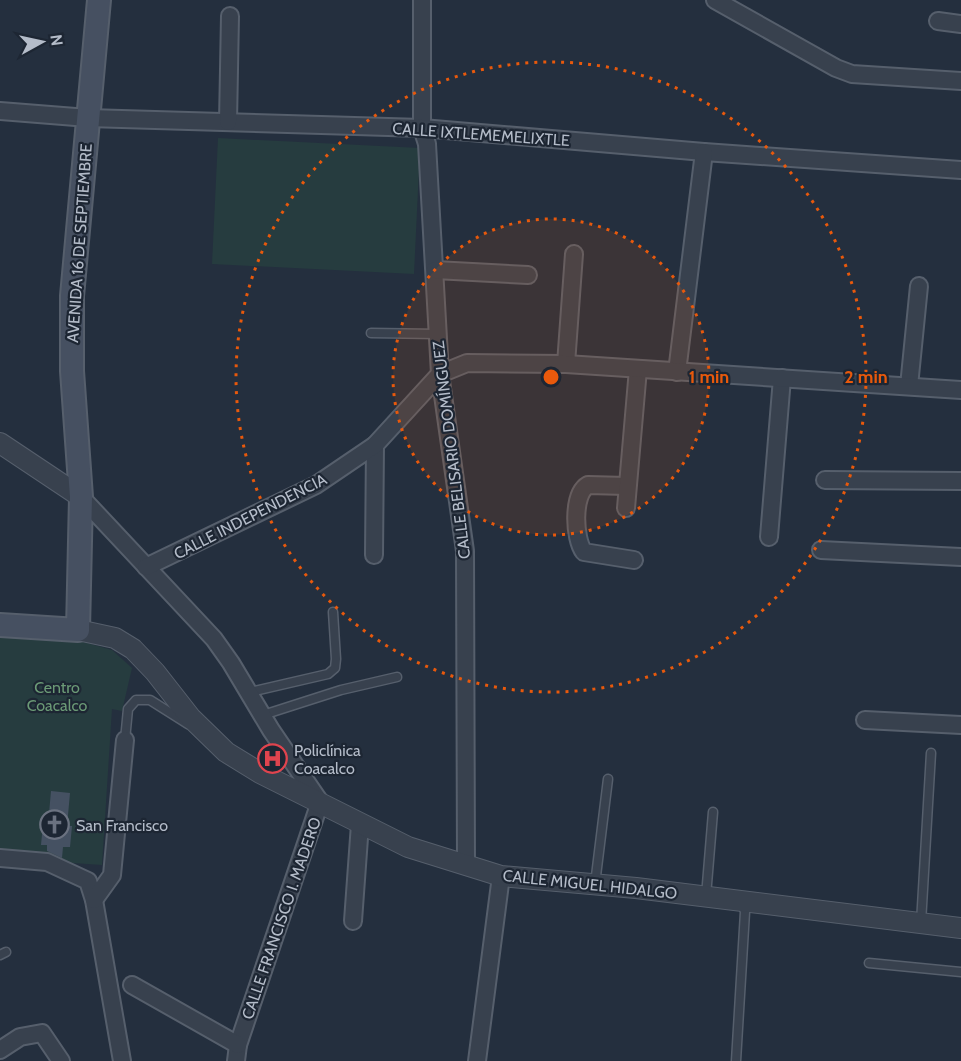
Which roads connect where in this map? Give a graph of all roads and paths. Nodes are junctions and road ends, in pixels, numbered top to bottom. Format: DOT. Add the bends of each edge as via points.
graph roads {
  1 [pos="99,0"];
  2 [pos="422,0"];
  3 [pos="715,0"];
  4 [pos="230,16"];
  5 [pos="938,21"];
  6 [pos="961,24"];
  7 [pos="961,81"];
  8 [pos="0,111"];
  9 [pos="88,118"];
  10 [pos="228,122"];
  11 [pos="422,128"];
  12 [pos="704,152"];
  13 [pos="961,170"];
  14 [pos="574,254"];
  15 [pos="435,270"];
  16 [pos="528,274"];
  17 [pos="918,286"];
  18 [pos="371,333"];
  19 [pos="438,334"];
  20 [pos="566,364"];
  21 [pos="638,369"];
  22 [pos="677,372"];
  23 [pos="440,374"];
  24 [pos="782,378"];
  25 [pos="909,386"];
  26 [pos="961,390"];
  27 [pos="0,443"];
  28 [pos="375,445"];
  29 [pos="825,480"];
  30 [pos="961,481"];
  31 [pos="627,486"];
  32 [pos="81,497"];
  33 [pos="626,508"];
  34 [pos="769,537"];
  35 [pos="820,550"];
  36 [pos="374,555"];
  37 [pos="961,557"];
  38 [pos="634,560"];
  39 [pos="146,567"];
  40 [pos="333,612"];
  41 [pos="0,625"];
  42 [pos="78,630"];
  43 [pos="397,677"];
  44 [pos="250,692"];
  45 [pos="262,715"];
  46 [pos="865,720"];
  47 [pos="961,724"];
  48 [pos="125,740"];
  49 [pos="214,741"];
  50 [pos="931,753"];
  51 [pos="608,778"];
  52 [pos="320,802"];
  53 [pos="713,812"];
  54 [pos="360,824"];
  55 [pos="0,858"];
  56 [pos="466,865"];
  57 [pos="501,876"];
  58 [pos="595,884"];
  59 [pos="706,897"];
  60 [pos="94,900"];
  61 [pos="742,901"];
  62 [pos="353,921"];
  63 [pos="921,923"];
  64 [pos="961,928"];
  65 [pos="869,963"];
  66 [pos="961,972"];
  67 [pos="132,985"];
  68 [pos="0,1050"];
  69 [pos="237,1053"];
  70 [pos="61,1061"];
  71 [pos="122,1061"];
  72 [pos="477,1061"];
  73 [pos="736,1061"];
  1 -- 9 [label="main road, AVENIDA 16 DE SEPTIEMBRE"];
  2 -- 11 [label="street, CALLE BELISARIO DOMÍNGUEZ"];
  3 -- 7 [label="street" via="852,74"];
  4 -- 10 [label="street"];
  5 -- 6 [label="street"];
  8 -- 9 [label="street, CALLE IXTLEMEMELIXTLE"];
  9 -- 10 [label="street, CALLE IXTLEMEMELIXTLE"];
  9 -- 32 [label="main road, AVENIDA 16 DE SEPTIEMBRE" via="72,296 72,371"];
  10 -- 11 [label="street, CALLE IXTLEMEMELIXTLE"];
  11 -- 12 [label="street, CALLE IXTLEMEMELIXTLE"];
  11 -- 15 [label="street, CALLE BELISARIO DOMÍNGUEZ" via="427,144"];
  12 -- 13 [label="street, CALLE IXTLEMEMELIXTLE"];
  12 -- 22 [label="street"];
  14 -- 20 [label="street"];
  15 -- 16 [label="street"];
  15 -- 19 [label="street, CALLE BELISARIO DOMÍNGUEZ"];
  17 -- 25 [label="street"];
  18 -- 19 [label="lane"];
  19 -- 23 [label="street, CALLE BELISARIO DOMÍNGUEZ"];
  20 -- 21 [label="street, CALLE INDEPENDENCIA"];
  20 -- 23 [label="street, CALLE INDEPENDENCIA" via="467,363"];
  21 -- 22 [label="street, CALLE INDEPENDENCIA"];
  21 -- 31 [label="street"];
  22 -- 24 [label="street, CALLE INDEPENDENCIA"];
  23 -- 28 [label="street, CALLE INDEPENDENCIA"];
  23 -- 56 [label="street, CALLE BELISARIO DOMÍNGUEZ" via="465,551"];
  24 -- 25 [label="street, CALLE INDEPENDENCIA"];
  24 -- 34 [label="street"];
  25 -- 26 [label="street, CALLE INDEPENDENCIA"];
  27 -- 32 [label="street"];
  28 -- 36 [label="street"];
  28 -- 39 [label="street, CALLE INDEPENDENCIA" via="316,485"];
  29 -- 30 [label="street"];
  31 -- 33 [label="street"];
  31 -- 38 [label="street" via="582,488 578,495 576,536 584,552"];
  32 -- 39 [label="street, CALLE FRANCISCO I. MADERO"];
  32 -- 42 [label="main road, AVENIDA 16 DE SEPTIEMBRE"];
  35 -- 37 [label="street"];
  39 -- 44 [label="street, CALLE FRANCISCO I. MADERO" via="214,639"];
  40 -- 44 [label="lane" via="335,668 328,674"];
  41 -- 42 [label="main road"];
  42 -- 49 [label="street, CALLE MIGUEL HIDALGO" via="115,638 133,649"];
  43 -- 45 [label="lane"];
  44 -- 45 [label="street, CALLE FRANCISCO I. MADERO"];
  45 -- 52 [label="street, CALLE FRANCISCO I. MADERO"];
  46 -- 47 [label="street"];
  48 -- 49 [label="lane" via="128,709 136,700 145,699"];
  48 -- 60 [label="street" via="112,875"];
  49 -- 52 [label="street, CALLE MIGUEL HIDALGO" via="260,773"];
  50 -- 63 [label="lane"];
  51 -- 58 [label="lane"];
  52 -- 54 [label="street, CALLE MIGUEL HIDALGO"];
  52 -- 69 [label="street, CALLE FRANCISCO I. MADERO"];
  53 -- 59 [label="lane"];
  54 -- 56 [label="street, CALLE MIGUEL HIDALGO" via="408,847"];
  54 -- 62 [label="street"];
  55 -- 60 [label="street" via="46,862 88,881"];
  56 -- 57 [label="street, CALLE MIGUEL HIDALGO"];
  57 -- 58 [label="street, CALLE MIGUEL HIDALGO"];
  57 -- 72 [label="street"];
  58 -- 59 [label="street, CALLE MIGUEL HIDALGO"];
  59 -- 61 [label="street, CALLE MIGUEL HIDALGO"];
  60 -- 71 [label="street"];
  61 -- 63 [label="street, CALLE MIGUEL HIDALGO"];
  61 -- 73 [label="lane" via="745,912"];
  63 -- 64 [label="street, CALLE MIGUEL HIDALGO"];
  65 -- 66 [label="lane"];
  67 -- 69 [label="street"];
  68 -- 70 [label="street" via="20,1037 42,1033"];
}
